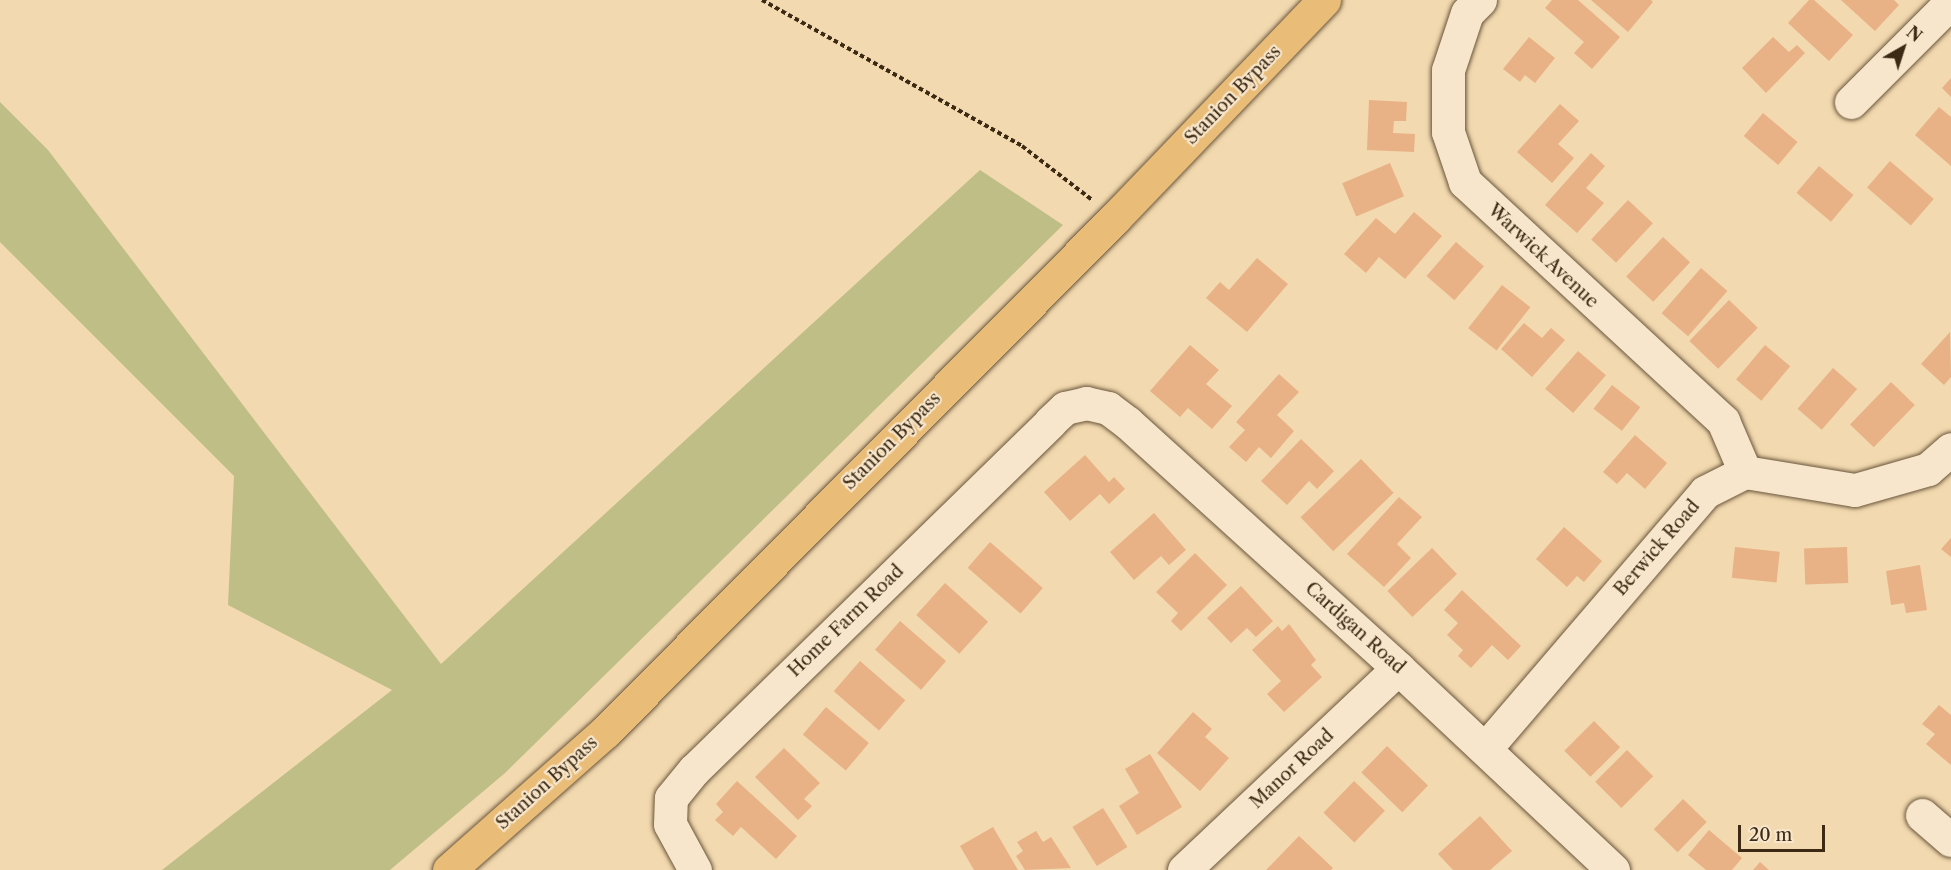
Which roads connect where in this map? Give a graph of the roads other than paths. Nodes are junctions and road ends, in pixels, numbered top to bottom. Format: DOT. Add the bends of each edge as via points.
graph roads {
  1 [pos="1324,0"];
  2 [pos="1480,0"];
  3 [pos="1951,2"];
  4 [pos="1851,102"];
  5 [pos="1086,403"];
  6 [pos="1951,449"];
  7 [pos="1745,472"];
  8 [pos="1398,668"];
  9 [pos="1485,749"];
  10 [pos="1922,815"];
  11 [pos="1951,840"];
  12 [pos="449,870"];
  13 [pos="695,870"];
  14 [pos="1184,870"];
  15 [pos="1613,870"];
  1 -- 12 [label="main road, Stanion Bypass" via="1115,218 605,732"];
  2 -- 7 [label="street, Warwick Avenue" via="1467,13 1448,70 1448,132 1465,182 1723,422"];
  3 -- 4 [label="street"];
  5 -- 8 [label="street, Cardigan Road" via="1108,408 1128,423"];
  5 -- 13 [label="street, Home Farm Road" via="1065,408 1050,422 694,770 671,798 670,824"];
  6 -- 7 [label="street" via="1928,469 1856,490"];
  7 -- 9 [label="street, Berwick Road" via="1705,492"];
  8 -- 9 [label="street, Cardigan Road"];
  8 -- 14 [label="street, Manor Road"];
  9 -- 15 [label="street, Cardigan Road"];
  10 -- 11 [label="street"];
}
